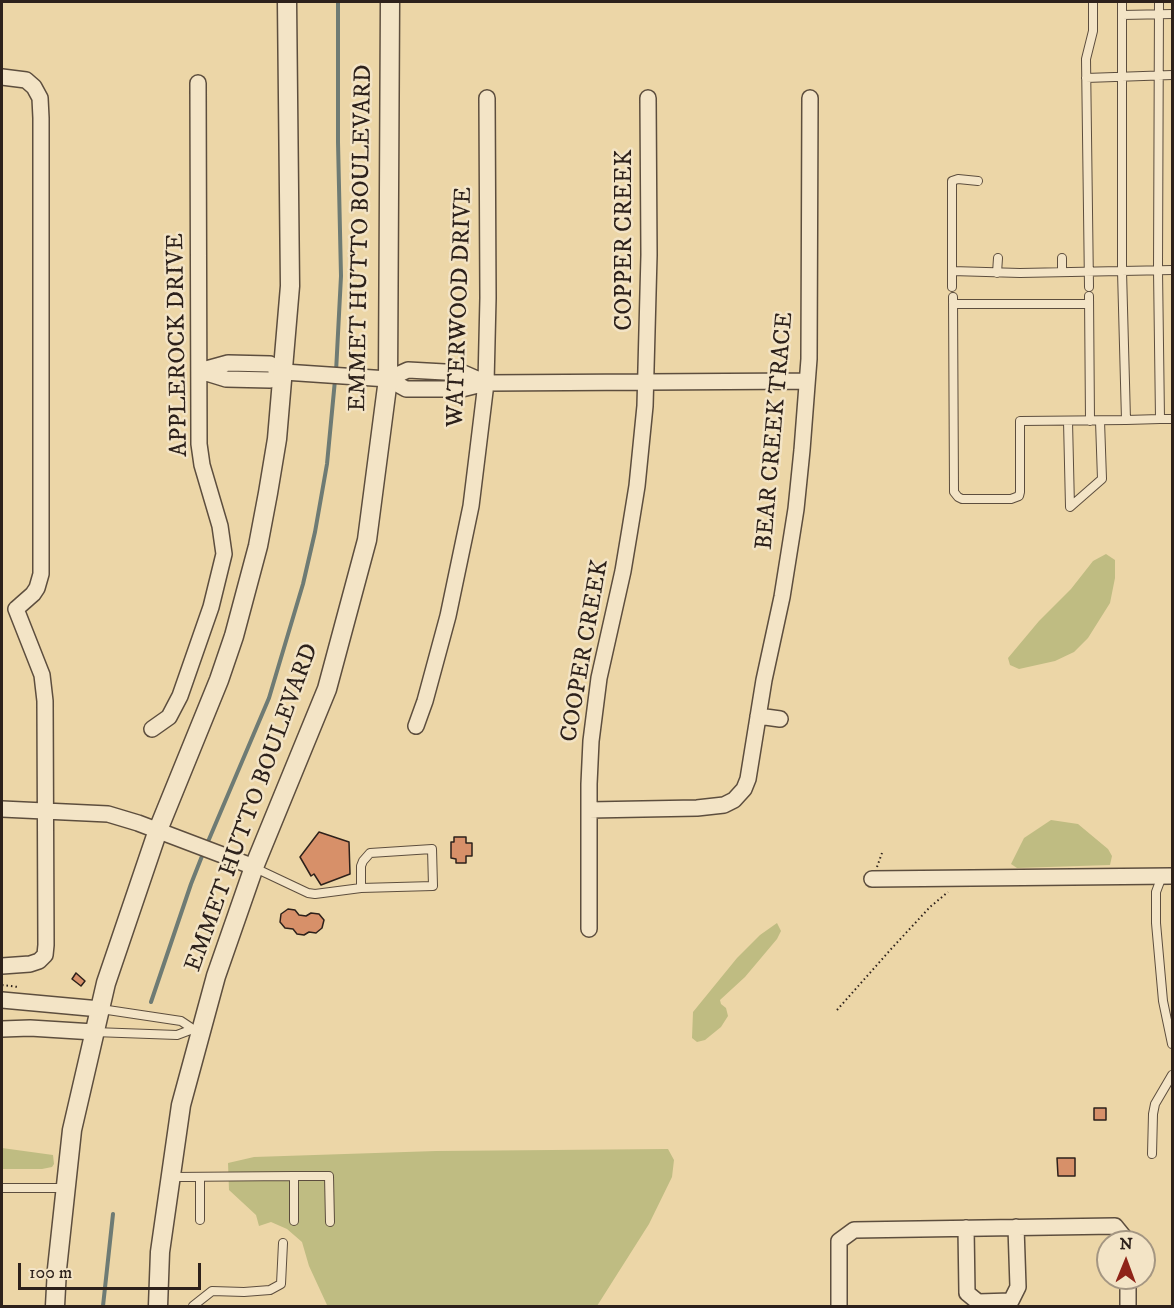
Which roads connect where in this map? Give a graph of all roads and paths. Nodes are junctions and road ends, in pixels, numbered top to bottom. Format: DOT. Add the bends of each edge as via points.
graph roads {
  1 [pos="287,2"];
  2 [pos="390,2"];
  3 [pos="1093,2"];
  4 [pos="1122,2"];
  5 [pos="1159,2"];
  6 [pos="1159,14"];
  7 [pos="1173,14"];
  8 [pos="1122,15"];
  9 [pos="1173,75"];
  10 [pos="1122,76"];
  11 [pos="1159,76"];
  12 [pos="2,77"];
  13 [pos="1086,78"];
  14 [pos="198,83"];
  15 [pos="487,98"];
  16 [pos="648,98"];
  17 [pos="810,98"];
  18 [pos="978,181"];
  19 [pos="998,258"];
  20 [pos="1062,258"];
  21 [pos="1158,270"];
  22 [pos="1173,270"];
  23 [pos="952,271"];
  24 [pos="1089,271"];
  25 [pos="1122,271"];
  26 [pos="1062,272"];
  27 [pos="998,273"];
  28 [pos="952,287"];
  29 [pos="1089,296"];
  30 [pos="199,371"];
  31 [pos="284,372"];
  32 [pos="388,379"];
  33 [pos="807,381"];
  34 [pos="646,382"];
  35 [pos="486,383"];
  36 [pos="1160,419"];
  37 [pos="1173,419"];
  38 [pos="1126,420"];
  39 [pos="1068,421"];
  40 [pos="1090,421"];
  41 [pos="1100,421"];
  42 [pos="9,609"];
  43 [pos="758,716"];
  44 [pos="780,719"];
  45 [pos="416,726"];
  46 [pos="152,729"];
  47 [pos="2,809"];
  48 [pos="589,810"];
  49 [pos="46,811"];
  50 [pos="158,830"];
  51 [pos="254,867"];
  52 [pos="1167,876"];
  53 [pos="872,879"];
  54 [pos="963,879"];
  55 [pos="361,888"];
  56 [pos="589,929"];
  57 [pos="2,966"];
  58 [pos="2,1000"];
  59 [pos="100,1009"];
  60 [pos="837,1010"];
  61 [pos="2,1029"];
  62 [pos="197,1030"];
  63 [pos="94,1032"];
  64 [pos="1173,1044"];
  65 [pos="1173,1075"];
  66 [pos="1152,1154"];
  67 [pos="294,1176"];
  68 [pos="171,1177"];
  69 [pos="200,1177"];
  70 [pos="2,1188"];
  71 [pos="65,1188"];
  72 [pos="200,1220"];
  73 [pos="294,1221"];
  74 [pos="330,1222"];
  75 [pos="1016,1227"];
  76 [pos="966,1228"];
  77 [pos="1118,1230"];
  78 [pos="283,1243"];
  79 [pos="1128,1290"];
  80 [pos="55,1306"];
  81 [pos="158,1306"];
  82 [pos="193,1306"];
  83 [pos="839,1306"];
  84 [pos="1128,1306"];
  1 -- 31 [label="street" via="290,286"];
  2 -- 32 [label="street, EMMET HUTTO BOULEVARD"];
  3 -- 13 [label="lane"];
  4 -- 8 [label="lane"];
  5 -- 6 [label="lane"];
  6 -- 7 [label="lane"];
  6 -- 8 [label="lane"];
  6 -- 11 [label="lane"];
  8 -- 10 [label="lane"];
  9 -- 11 [label="lane"];
  10 -- 11 [label="lane"];
  10 -- 13 [label="lane"];
  10 -- 25 [label="lane"];
  11 -- 21 [label="lane"];
  12 -- 42 [label="street" via="26,80 40,98 41,568 33,594"];
  13 -- 24 [label="lane"];
  14 -- 30 [label="street, APPLEROCK DRIVE"];
  15 -- 35 [label="street, WATERWOOD DRIVE"];
  16 -- 34 [label="street, COPPER CREEK"];
  17 -- 33 [label="street, BEAR CREEK TRACE"];
  18 -- 23 [label="lane" via="952,182"];
  19 -- 27 [label="lane"];
  20 -- 26 [label="lane"];
  21 -- 22 [label="lane"];
  21 -- 25 [label="lane"];
  21 -- 36 [label="lane"];
  23 -- 27 [label="lane"];
  23 -- 28 [label="lane"];
  24 -- 25 [label="lane"];
  24 -- 26 [label="lane"];
  24 -- 29 [label="lane"];
  25 -- 38 [label="lane"];
  26 -- 27 [label="lane"];
  29 -- 39 [label="lane" via="953,300 956,495 962,499 1016,498 1020,492 1020,421"];
  29 -- 40 [label="lane"];
  30 -- 31 [label="street" via="228,363 270,364"];
  30 -- 46 [label="street, APPLEROCK DRIVE" via="199,444 224,554 211,607 180,696 169,717"];
  31 -- 32 [label="street"];
  31 -- 50 [label="street" via="262,525 234,636"];
  32 -- 35 [label="street" via="406,389 462,389"];
  32 -- 51 [label="street, EMMET HUTTO BOULEVARD" via="367,540 327,688"];
  33 -- 34 [label="street"];
  33 -- 43 [label="street, BEAR CREEK TRACE" via="796,509"];
  34 -- 35 [label="street"];
  34 -- 48 [label="street, COOPER CREEK" via="637,486 596,699"];
  35 -- 45 [label="street, WATERWOOD DRIVE" via="474,487 458,573"];
  36 -- 37 [label="lane"];
  36 -- 38 [label="lane"];
  38 -- 41 [label="lane"];
  39 -- 40 [label="lane"];
  39 -- 41 [label="lane" via="1070,507 1102,479"];
  40 -- 41 [label="lane"];
  42 -- 49 [label="street" via="42,675"];
  43 -- 44 [label="street"];
  43 -- 48 [label="street, BEAR CREEK TRACE" via="748,779 734,800 723,806 688,809"];
  47 -- 49 [label="street"];
  48 -- 56 [label="street, COOPER CREEK"];
  49 -- 50 [label="street" via="108,814"];
  49 -- 57 [label="street" via="45,955 30,964"];
  50 -- 51 [label="street"];
  50 -- 59 [label="street"];
  51 -- 55 [label="lane" via="315,894"];
  51 -- 62 [label="street, EMMET HUTTO BOULEVARD"];
  52 -- 54 [label="street"];
  52 -- 64 [label="lane" via="1156,892 1156,923 1162,1001"];
  53 -- 54 [label="street"];
  54 -- 60 [label="path" via="930,907"];
  55 -- 55 [label="lane" via="433,886 432,849 370,853 361,866"];
  58 -- 59 [label="street"];
  59 -- 62 [label="lane" via="181,1020"];
  59 -- 63 [label="street"];
  61 -- 63 [label="street"];
  62 -- 63 [label="lane" via="177,1035"];
  62 -- 68 [label="street, EMMET HUTTO BOULEVARD"];
  63 -- 71 [label="street" via="72,1130"];
  65 -- 66 [label="lane" via="1155,1104"];
  67 -- 69 [label="lane"];
  67 -- 73 [label="lane"];
  67 -- 74 [label="lane" via="329,1176"];
  68 -- 69 [label="lane"];
  68 -- 81 [label="street, EMMET HUTTO BOULEVARD" via="160,1252"];
  69 -- 72 [label="lane"];
  70 -- 71 [label="lane"];
  71 -- 80 [label="street"];
  75 -- 76 [label="street"];
  75 -- 76 [label="street" via="1018,1287 1011,1300 978,1302 967,1293"];
  75 -- 77 [label="street" via="1115,1226"];
  76 -- 83 [label="street" via="854,1230 839,1241"];
  78 -- 82 [label="lane" via="281,1284 270,1290 212,1291"];
  79 -- 84 [label="street"];
}
